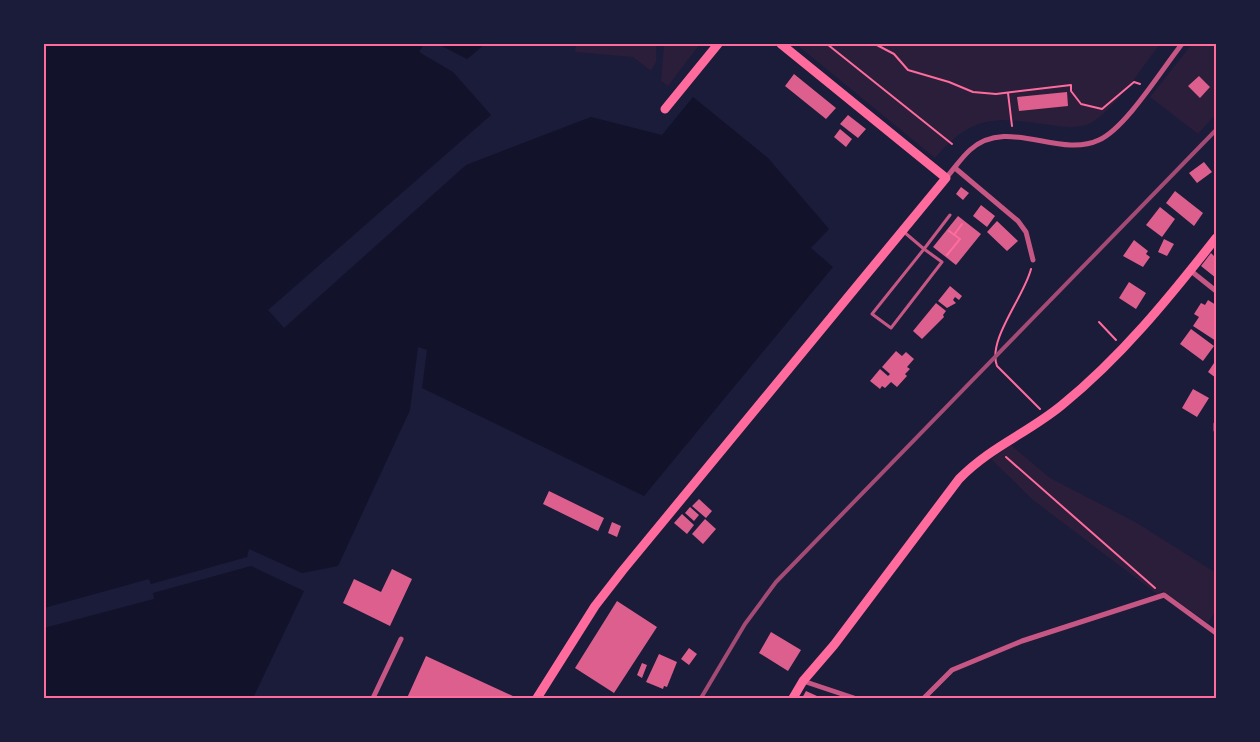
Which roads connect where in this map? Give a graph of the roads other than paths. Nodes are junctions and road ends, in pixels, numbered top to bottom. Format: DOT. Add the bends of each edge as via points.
graph roads {
  1 [pos="718,44"];
  2 [pos="781,44"];
  3 [pos="1182,44"];
  4 [pos="665,110"];
  5 [pos="955,168"];
  6 [pos="946,178"];
  7 [pos="950,215"];
  8 [pos="902,231"];
  9 [pos="1216,238"];
  10 [pos="924,249"];
  11 [pos="1033,260"];
  12 [pos="1191,271"];
  13 [pos="1216,291"];
  14 [pos="1216,424"];
  15 [pos="1216,430"];
  16 [pos="1216,633"];
  17 [pos="400,639"];
  18 [pos="803,681"];
  19 [pos="373,699"];
  20 [pos="537,699"];
  21 [pos="793,699"];
  22 [pos="854,699"];
  23 [pos="924,699"];
  1 -- 4 [label="main road"];
  2 -- 6 [label="main road"];
  3 -- 5 [label="street" via="1108,136 1082,145 1026,138 992,139 971,149"];
  5 -- 6 [label="street"];
  5 -- 11 [label="street" via="1018,221 1026,232"];
  6 -- 8 [label="main road"];
  7 -- 10 [label="lane"];
  8 -- 10 [label="lane"];
  8 -- 20 [label="main road" via="623,570 595,606"];
  9 -- 12 [label="main road"];
  10 -- 10 [label="lane" via="942,262 891,328 872,314"];
  12 -- 13 [label="street"];
  12 -- 18 [label="main road" via="1092,381 1048,417 995,447 959,479"];
  14 -- 15 [label="street"];
  16 -- 23 [label="street" via="1164,595 1022,641 952,670"];
  17 -- 19 [label="street"];
  18 -- 21 [label="main road"];
  18 -- 22 [label="street"];
}
